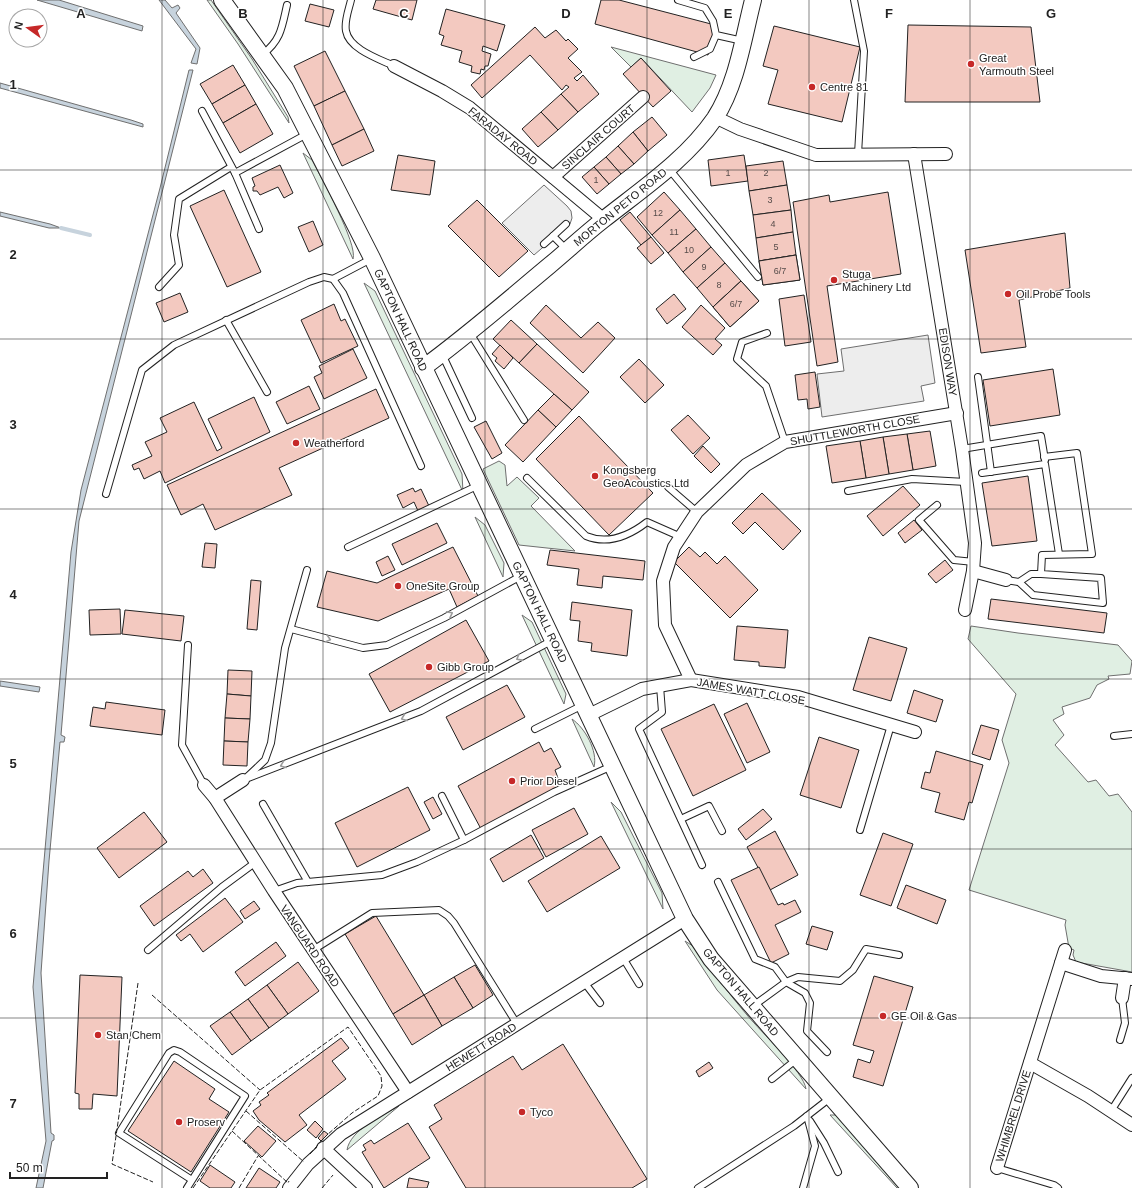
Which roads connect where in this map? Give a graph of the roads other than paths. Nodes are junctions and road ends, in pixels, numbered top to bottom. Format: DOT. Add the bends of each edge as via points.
graph roads {
  1 [pos="222,0"];
  2 [pos="351,0"];
  3 [pos="678,0"];
  4 [pos="753,0"];
  5 [pos="854,0"];
  6 [pos="287,5"];
  7 [pos="716,35"];
  8 [pos="743,41"];
  9 [pos="263,54"];
  10 [pos="694,57"];
  11 [pos="394,66"];
  12 [pos="643,98"];
  13 [pos="202,111"];
  14 [pos="715,117"];
  15 [pos="308,134"];
  16 [pos="858,154"];
  17 [pos="914,154"];
  18 [pos="946,154"];
  19 [pos="231,167"];
  20 [pos="668,168"];
  21 [pos="235,173"];
  22 [pos="552,177"];
  23 [pos="603,219"];
  24 [pos="566,224"];
  25 [pos="259,229"];
  26 [pos="553,236"];
  27 [pos="544,244"];
  28 [pos="567,250"];
  29 [pos="372,258"];
  30 [pos="758,277"];
  31 [pos="333,279"];
  32 [pos="159,287"];
  33 [pos="226,320"];
  34 [pos="470,333"];
  35 [pos="767,333"];
  36 [pos="442,354"];
  37 [pos="423,368"];
  38 [pos="978,377"];
  39 [pos="267,392"];
  40 [pos="957,413"];
  41 [pos="472,418"];
  42 [pos="524,420"];
  43 [pos="785,442"];
  44 [pos="987,444"];
  45 [pos="962,449"];
  46 [pos="1045,460"];
  47 [pos="421,466"];
  48 [pos="991,472"];
  49 [pos="982,473"];
  50 [pos="528,478"];
  51 [pos="966,482"];
  52 [pos="481,485"];
  53 [pos="668,487"];
  54 [pos="848,491"];
  55 [pos="106,494"];
  56 [pos="937,505"];
  57 [pos="697,512"];
  58 [pos="681,537"];
  59 [pos="348,547"];
  60 [pos="1059,554"];
  61 [pos="973,567"];
  62 [pos="307,570"];
  63 [pos="1041,574"];
  64 [pos="521,576"];
  65 [pos="1006,580"];
  66 [pos="1019,582"];
  67 [pos="965,610"];
  68 [pos="291,629"];
  69 [pos="553,639"];
  70 [pos="188,645"];
  71 [pos="691,680"];
  72 [pos="660,686"];
  73 [pos="587,710"];
  74 [pos="891,725"];
  75 [pos="535,730"];
  76 [pos="915,732"];
  77 [pos="1132,734"];
  78 [pos="1114,736"];
  79 [pos="613,766"];
  80 [pos="243,780"];
  81 [pos="204,785"];
  82 [pos="442,796"];
  83 [pos="215,798"];
  84 [pos="263,804"];
  85 [pos="681,820"];
  86 [pos="860,830"];
  87 [pos="722,831"];
  88 [pos="464,840"];
  89 [pos="256,862"];
  90 [pos="702,865"];
  91 [pos="308,882"];
  92 [pos="718,882"];
  93 [pos="274,891"];
  94 [pos="685,919"];
  95 [pos="148,950"];
  96 [pos="313,950"];
  97 [pos="1065,950"];
  98 [pos="899,954"];
  99 [pos="623,958"];
  100 [pos="1061,963"];
  101 [pos="1129,979"];
  102 [pos="584,982"];
  103 [pos="786,982"];
  104 [pos="639,984"];
  105 [pos="1122,998"];
  106 [pos="600,1003"];
  107 [pos="752,1006"];
  108 [pos="517,1024"];
  109 [pos="1120,1040"];
  110 [pos="827,1052"];
  111 [pos="797,1059"];
  112 [pos="1030,1063"];
  113 [pos="772,1078"];
  114 [pos="1132,1078"];
  115 [pos="408,1092"];
  116 [pos="831,1098"];
  117 [pos="1111,1111"];
  118 [pos="807,1116"];
  119 [pos="1132,1125"];
  120 [pos="323,1148"];
  121 [pos="997,1168"];
  122 [pos="838,1172"];
  123 [pos="192,1180"];
  124 [pos="187,1188"];
  125 [pos="289,1188"];
  126 [pos="366,1188"];
  127 [pos="698,1188"];
  128 [pos="803,1188"];
  129 [pos="910,1188"];
  130 [pos="1058,1188"];
  1 -- 9 [label="street, GAPTON HALL ROAD"];
  2 -- 11 [label="lane" via="345,29 348,39"];
  3 -- 7 [label="lane" via="705,8 713,21"];
  4 -- 8 [label="street, MORTON PETO ROAD"];
  5 -- 16 [label="lane" via="864,51"];
  6 -- 9 [label="lane" via="281,34 273,46"];
  7 -- 8 [label="lane"];
  7 -- 10 [label="lane" via="710,49"];
  8 -- 14 [label="street, MORTON PETO ROAD" via="732,83"];
  9 -- 15 [label="street, GAPTON HALL ROAD" via="285,88"];
  11 -- 22 [label="street, FARADAY ROAD" via="470,108"];
  12 -- 22 [label="street, SINCLAIR COURT"];
  13 -- 19 [label="lane"];
  14 -- 16 [label="street" via="740,129 816,155"];
  14 -- 20 [label="street, MORTON PETO ROAD"];
  15 -- 21 [label="lane"];
  15 -- 29 [label="street, GAPTON HALL ROAD"];
  16 -- 17 [label="street"];
  17 -- 18 [label="street"];
  17 -- 40 [label="street, EDISON WAY"];
  19 -- 21 [label="lane"];
  19 -- 32 [label="lane" via="179,199 174,234 179,265"];
  20 -- 23 [label="street, MORTON PETO ROAD" via="642,192"];
  20 -- 30 [label="lane"];
  21 -- 25 [label="lane"];
  22 -- 23 [label="street, FARADAY ROAD"];
  23 -- 28 [label="street, MORTON PETO ROAD"];
  24 -- 26 [label="lane"];
  26 -- 27 [label="lane"];
  26 -- 28 [label="lane"];
  28 -- 34 [label="street, MORTON PETO ROAD"];
  29 -- 31 [label="lane"];
  29 -- 37 [label="street, GAPTON HALL ROAD"];
  31 -- 33 [label="lane" via="324,277 309,282"];
  31 -- 47 [label="lane" via="343,293 383,378"];
  33 -- 39 [label="lane"];
  33 -- 55 [label="lane" via="174,345 142,370"];
  34 -- 36 [label="street, MORTON PETO ROAD"];
  34 -- 42 [label="lane"];
  35 -- 43 [label="lane" via="742,342 737,359 766,386"];
  36 -- 37 [label="street, MORTON PETO ROAD"];
  36 -- 41 [label="lane"];
  37 -- 52 [label="street, GAPTON HALL ROAD"];
  38 -- 44 [label="lane"];
  40 -- 43 [label="street, SHUTTLEWORTH CLOSE"];
  40 -- 45 [label="street, EDISON WAY"];
  43 -- 57 [label="street, SHUTTLEWORTH CLOSE" via="746,465"];
  44 -- 45 [label="lane"];
  44 -- 46 [label="lane" via="1041,436"];
  44 -- 48 [label="lane"];
  45 -- 51 [label="street, EDISON WAY"];
  46 -- 48 [label="lane"];
  46 -- 60 [label="lane"];
  46 -- 60 [label="lane" via="1077,452 1092,554"];
  48 -- 49 [label="lane"];
  50 -- 58 [label="lane" via="586,536 596,540 623,536 647,522"];
  51 -- 54 [label="lane" via="912,479"];
  51 -- 61 [label="street, EDISON WAY" via="975,543"];
  52 -- 59 [label="lane"];
  52 -- 64 [label="street, GAPTON HALL ROAD"];
  53 -- 57 [label="lane"];
  56 -- 61 [label="lane" via="919,520 954,560"];
  57 -- 58 [label="street, SHUTTLEWORTH CLOSE"];
  58 -- 71 [label="street, SHUTTLEWORTH CLOSE" via="674,547 663,582 665,625"];
  60 -- 63 [label="lane" via="1042,555"];
  61 -- 65 [label="street"];
  61 -- 67 [label="street, EDISON WAY"];
  62 -- 68 [label="lane"];
  63 -- 66 [label="lane" via="1031,574"];
  63 -- 66 [label="lane" via="1101,578 1103,603 1033,595"];
  68 -- 64 [label="lane, one-way" via="364,648 387,645"];
  64 -- 69 [label="street, GAPTON HALL ROAD"];
  65 -- 66 [label="lane"];
  68 -- 80 [label="lane" via="285,648 271,743 265,760"];
  69 -- 73 [label="street, GAPTON HALL ROAD"];
  69 -- 80 [label="lane, one-way" via="422,711"];
  70 -- 81 [label="lane" via="182,745"];
  71 -- 72 [label="street, JAMES WATT CLOSE"];
  71 -- 74 [label="street, JAMES WATT CLOSE" via="798,697"];
  72 -- 73 [label="street, JAMES WATT CLOSE" via="642,689"];
  72 -- 85 [label="lane" via="662,712 639,729"];
  73 -- 75 [label="lane"];
  73 -- 79 [label="street, GAPTON HALL ROAD"];
  74 -- 76 [label="street, JAMES WATT CLOSE"];
  74 -- 86 [label="lane"];
  77 -- 78 [label="lane"];
  79 -- 88 [label="lane" via="554,792"];
  79 -- 94 [label="street, GAPTON HALL ROAD"];
  80 -- 83 [label="street"];
  81 -- 83 [label="street, VANGUARD ROAD"];
  82 -- 88 [label="lane"];
  83 -- 89 [label="street, VANGUARD ROAD"];
  84 -- 91 [label="lane"];
  85 -- 87 [label="lane" via="709,806"];
  85 -- 90 [label="lane"];
  88 -- 91 [label="lane" via="382,875"];
  89 -- 93 [label="street, VANGUARD ROAD"];
  89 -- 95 [label="lane" via="222,887"];
  91 -- 93 [label="lane"];
  92 -- 103 [label="lane" via="755,959 775,967"];
  93 -- 96 [label="street, VANGUARD ROAD"];
  94 -- 99 [label="street, HEWETT ROAD"];
  94 -- 107 [label="street, GAPTON HALL ROAD" via="711,959"];
  96 -- 108 [label="lane" via="372,913 439,910 454,923"];
  96 -- 115 [label="street, VANGUARD ROAD"];
  97 -- 100 [label="street, WHIMBREL DRIVE"];
  98 -- 103 [label="lane" via="866,949 853,970 840,981 798,977"];
  99 -- 102 [label="street, HEWETT ROAD"];
  99 -- 104 [label="lane"];
  100 -- 101 [label="street" via="1102,976"];
  100 -- 112 [label="street, WHIMBREL DRIVE"];
  101 -- 105 [label="street"];
  102 -- 106 [label="lane"];
  102 -- 108 [label="street, HEWETT ROAD"];
  103 -- 107 [label="lane"];
  103 -- 110 [label="lane" via="805,993 810,1003 807,1031"];
  105 -- 109 [label="lane" via="1125,1023"];
  107 -- 111 [label="street, GAPTON HALL ROAD"];
  108 -- 115 [label="street, HEWETT ROAD"];
  111 -- 113 [label="lane"];
  111 -- 116 [label="street, GAPTON HALL ROAD"];
  112 -- 117 [label="street, WHIMBREL DRIVE"];
  112 -- 121 [label="street, WHIMBREL DRIVE"];
  114 -- 117 [label="lane"];
  115 -- 120 [label="street, HEWETT ROAD"];
  116 -- 118 [label="lane"];
  116 -- 129 [label="street, GAPTON HALL ROAD"];
  117 -- 119 [label="street, WHIMBREL DRIVE"];
  118 -- 122 [label="lane"];
  118 -- 127 [label="lane"];
  118 -- 128 [label="lane" via="815,1146"];
  120 -- 125 [label="street, HEWETT ROAD"];
  120 -- 126 [label="street"];
  121 -- 130 [label="lane"];
  123 -- 123 [label="lane" via="119,1133 169,1053 174,1050 245,1096"];
  123 -- 124 [label="lane"];
}
